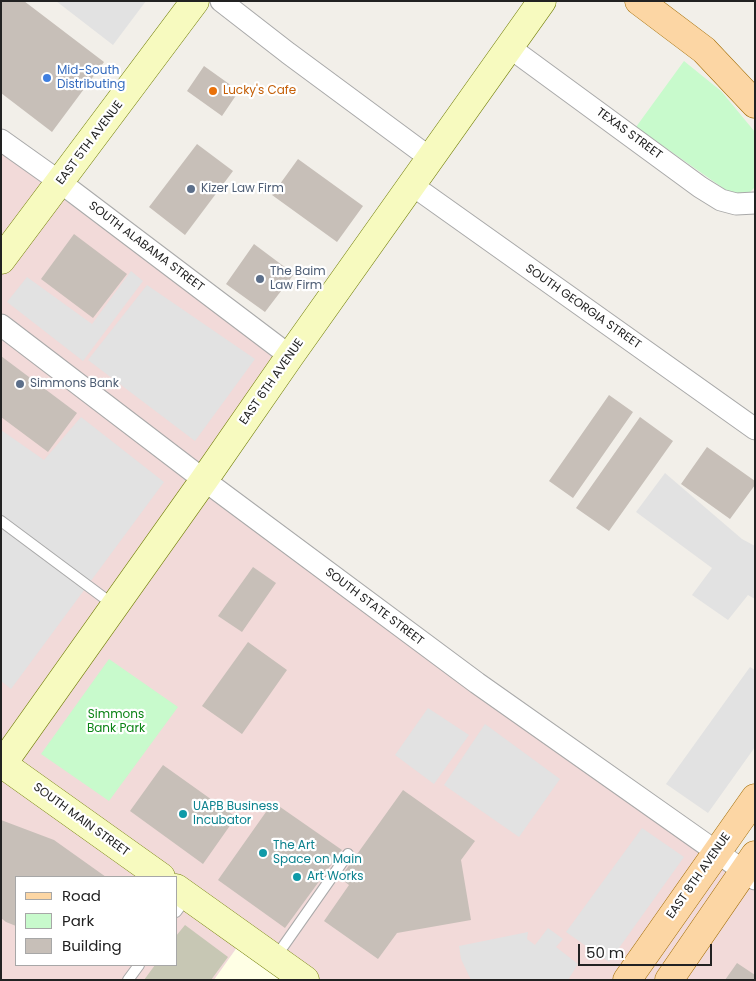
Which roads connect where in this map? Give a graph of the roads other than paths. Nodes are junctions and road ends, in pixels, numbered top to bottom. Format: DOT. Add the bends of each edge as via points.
graph roads {
  1 [pos="195,1"];
  2 [pos="221,1"];
  3 [pos="542,1"];
  4 [pos="639,1"];
  5 [pos="510,47"];
  6 [pos="755,104"];
  7 [pos="1,140"];
  8 [pos="430,158"];
  9 [pos="60,182"];
  10 [pos="412,185"];
  11 [pos="753,201"];
  12 [pos="1,260"];
  13 [pos="1,325"];
  14 [pos="290,356"];
  15 [pos="755,429"];
  16 [pos="204,480"];
  17 [pos="1,521"];
  18 [pos="115,606"];
  19 [pos="2,764"];
  20 [pos="755,798"];
  21 [pos="717,851"];
  22 [pos="348,854"];
  23 [pos="751,868"];
  24 [pos="160,876"];
  25 [pos="180,899"];
  26 [pos="275,958"];
  27 [pos="138,966"];
  28 [pos="128,980"];
  29 [pos="305,980"];
  30 [pos="627,980"];
  31 [pos="669,980"];
  1 -- 9 [label="main road, EAST 5TH AVENUE"];
  2 -- 8 [label="street"];
  3 -- 5 [label="main road, EAST 6TH AVENUE"];
  4 -- 6 [label="main road" via="704,50"];
  5 -- 8 [label="main road, EAST 6TH AVENUE"];
  5 -- 11 [label="street, TEXAS STREET" via="700,187 721,200 736,204"];
  7 -- 9 [label="street, SOUTH ALABAMA STREET"];
  8 -- 10 [label="main road, EAST 6TH AVENUE"];
  9 -- 12 [label="main road, EAST 5TH AVENUE"];
  9 -- 14 [label="street, SOUTH ALABAMA STREET"];
  10 -- 14 [label="main road, EAST 6TH AVENUE"];
  10 -- 15 [label="street, SOUTH GEORGIA STREET"];
  13 -- 16 [label="street, SOUTH STATE STREET"];
  14 -- 16 [label="main road, EAST 6TH AVENUE"];
  16 -- 18 [label="main road, EAST 6TH AVENUE"];
  16 -- 21 [label="street, SOUTH STATE STREET" via="477,683"];
  17 -- 18 [label="lane"];
  18 -- 19 [label="main road, EAST 6TH AVENUE"];
  19 -- 24 [label="main road, SOUTH MAIN STREET"];
  20 -- 21 [label="main road, EAST 8TH AVENUE"];
  21 -- 23 [label="street, SOUTH STATE STREET"];
  21 -- 30 [label="main road, EAST 8TH AVENUE"];
  22 -- 26 [label="lane"];
  23 -- 31 [label="main road"];
  25 -- 26 [label="main road"];
  26 -- 29 [label="main road"];
  27 -- 28 [label="lane"];
}
